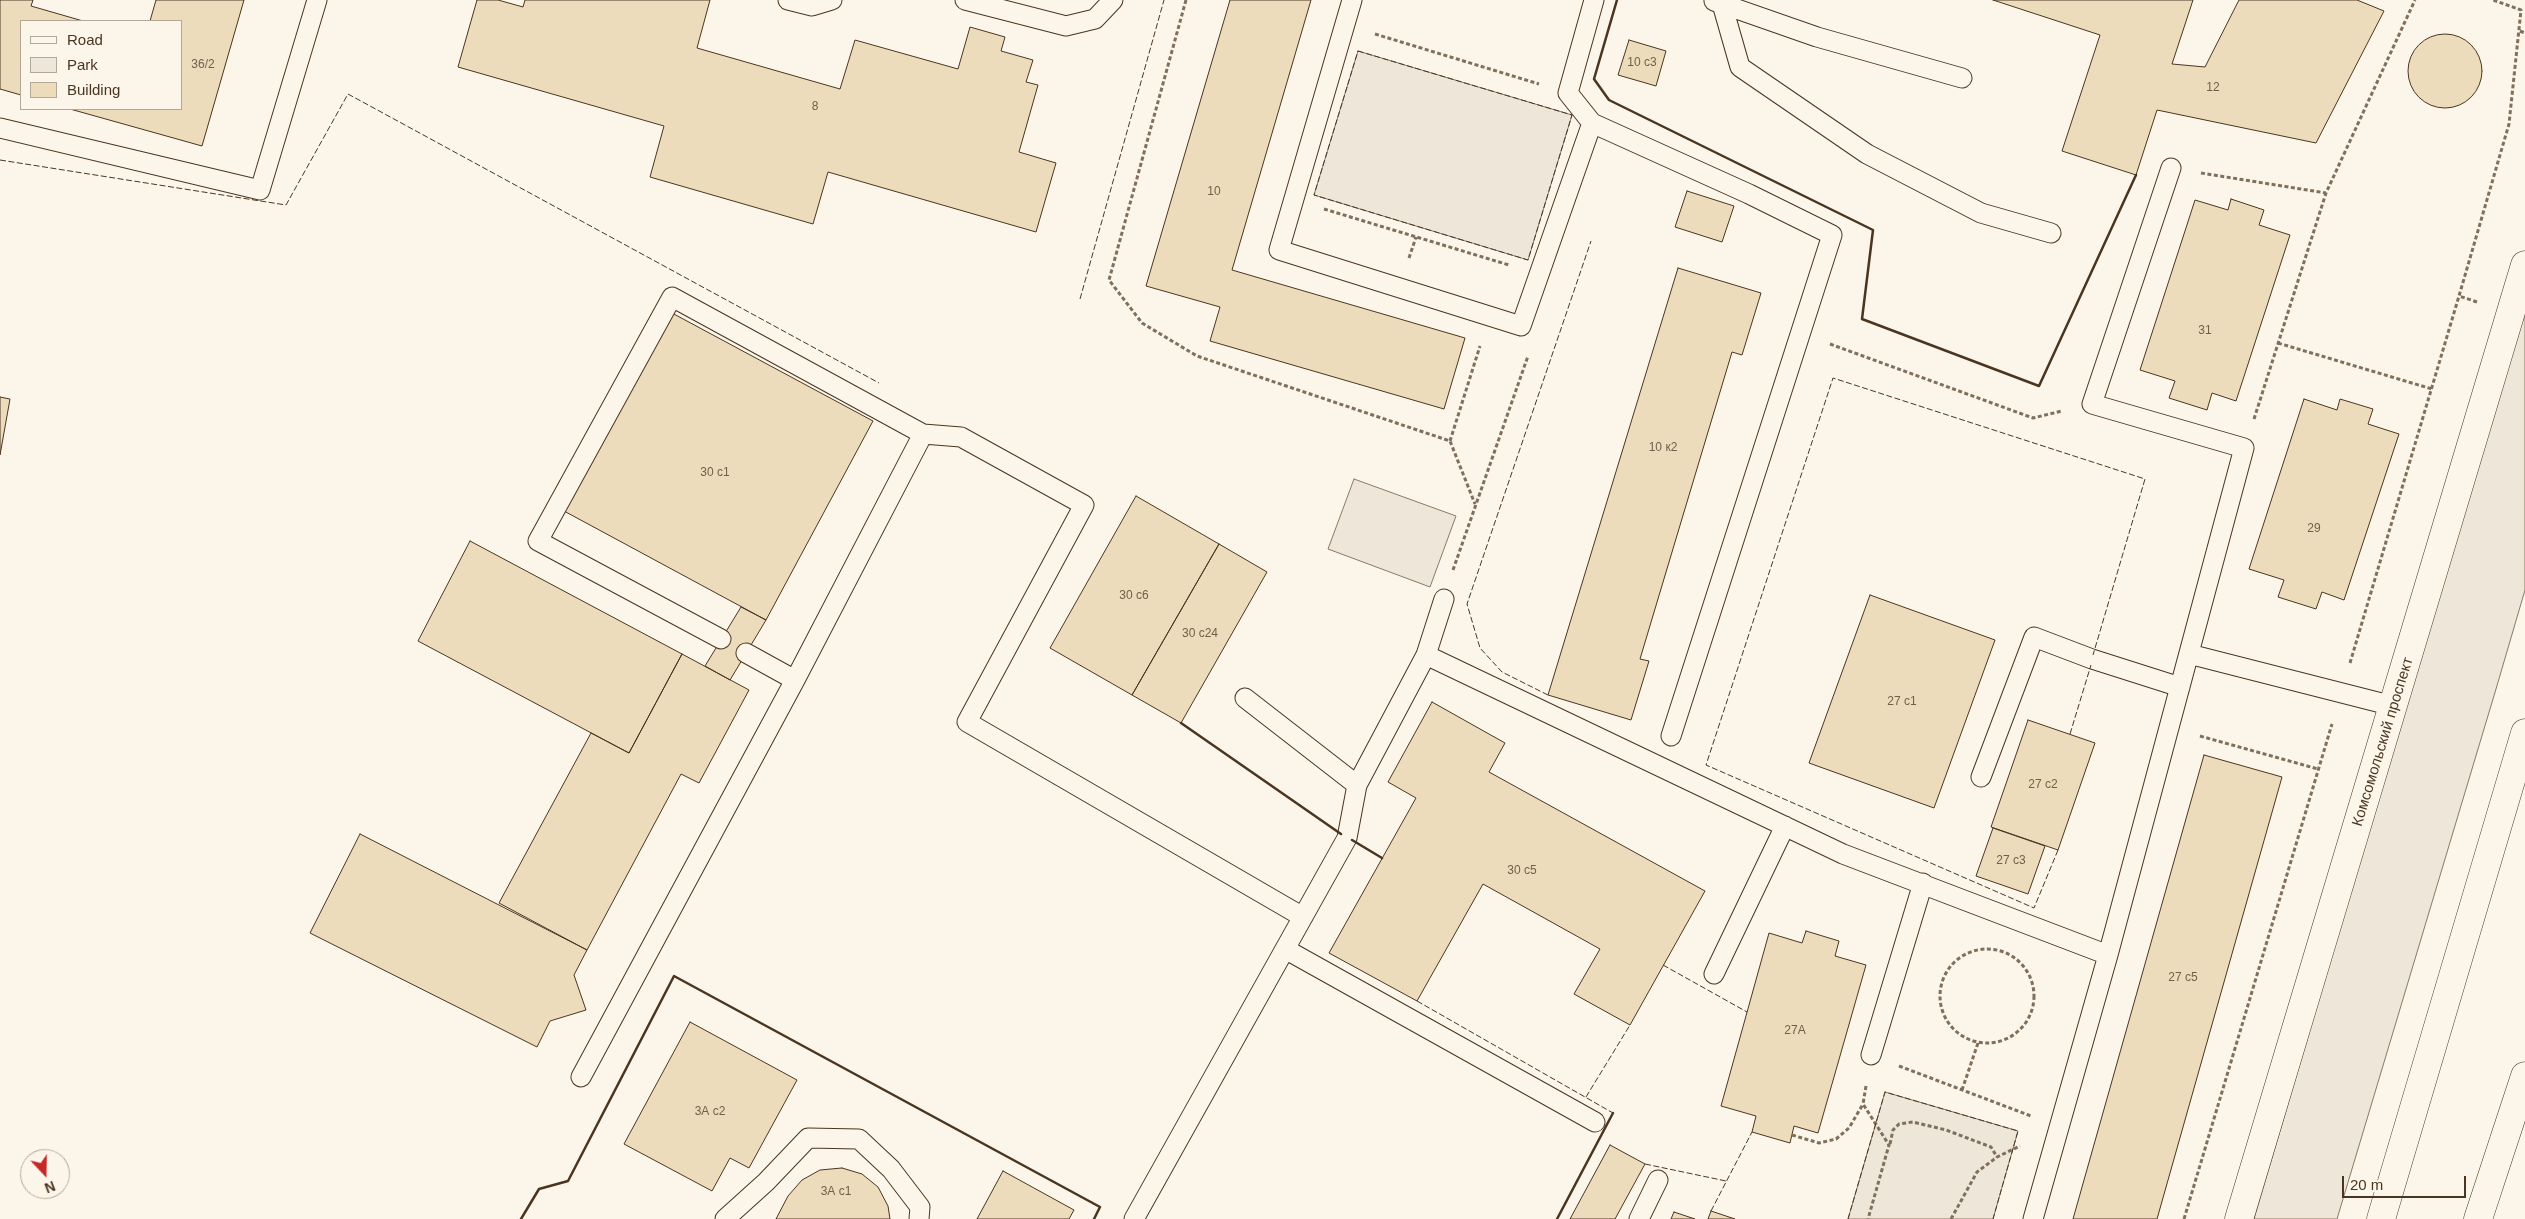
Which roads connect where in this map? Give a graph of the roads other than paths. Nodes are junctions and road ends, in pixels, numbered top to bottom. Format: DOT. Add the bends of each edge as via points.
graph roads {
  1 [pos="317,0"];
  2 [pos="788,0"];
  3 [pos="832,0"];
  4 [pos="965,0"];
  5 [pos="1113,0"];
  6 [pos="1352,0"];
  7 [pos="1594,0"];
  8 [pos="1716,2"];
  9 [pos="1962,78"];
  10 [pos="1592,122"];
  11 [pos="0,128"];
  12 [pos="2172,168"];
  13 [pos="2051,233"];
  14 [pos="2525,265"];
  15 [pos="923,434"];
  16 [pos="1444,599"];
  17 [pos="721,639"];
  18 [pos="746,653"];
  19 [pos="2189,654"];
  20 [pos="1426,655"];
  21 [pos="795,680"];
  22 [pos="2180,687"];
  23 [pos="1244,698"];
  24 [pos="2393,706"];
  25 [pos="2525,733"];
  26 [pos="1671,736"];
  27 [pos="1981,777"];
  28 [pos="1357,785"];
  29 [pos="1785,826"];
  30 [pos="1923,883"];
  31 [pos="1303,916"];
  32 [pos="1285,949"];
  33 [pos="2108,955"];
  34 [pos="1714,974"];
  35 [pos="1871,1055"];
  36 [pos="2525,1076"];
  37 [pos="581,1077"];
  38 [pos="1595,1122"];
  39 [pos="1658,1180"];
  40 [pos="725,1219"];
  41 [pos="919,1219"];
  42 [pos="1134,1219"];
  43 [pos="1639,1219"];
  44 [pos="2033,1219"];
  45 [pos="2239,1219"];
  46 [pos="2381,1219"];
  47 [pos="2478,1219"];
  1 -- 11 [label="lane" via="260,190"];
  2 -- 3 [label="lane" via="812,6"];
  4 -- 5 [label="lane" via="1066,26 1095,19"];
  6 -- 10 [label="lane" via="1279,250 1521,326"];
  7 -- 10 [label="lane" via="1568,93"];
  8 -- 9 [label="lane" via="1817,37"];
  8 -- 13 [label="lane" via="1740,66 1867,154 1981,213"];
  10 -- 26 [label="lane" via="1832,235"];
  12 -- 19 [label="lane" via="2092,404 2244,448"];
  14 -- 24 [label="street, Комсомольский проспект"];
  15 -- 17 [label="lane" via="672,297 538,541"];
  15 -- 21 [label="lane"];
  15 -- 31 [label="lane" via="961,437 1084,504 967,722"];
  16 -- 20 [label="lane"];
  18 -- 21 [label="lane"];
  19 -- 22 [label="lane"];
  19 -- 24 [label="lane"];
  20 -- 28 [label="lane"];
  20 -- 29 [label="lane"];
  21 -- 37 [label="lane"];
  22 -- 27 [label="lane" via="2034,637"];
  22 -- 33 [label="lane"];
  23 -- 28 [label="lane"];
  24 -- 45 [label="street, Комсомольский проспект"];
  25 -- 46 [label="street"];
  28 -- 31 [label="lane" via="1347,838"];
  29 -- 30 [label="lane" via="1843,854"];
  29 -- 34 [label="lane"];
  30 -- 33 [label="lane"];
  30 -- 35 [label="lane"];
  31 -- 32 [label="lane"];
  32 -- 38 [label="lane"];
  32 -- 42 [label="lane"];
  33 -- 44 [label="lane"];
  36 -- 47 [label="street"];
  39 -- 43 [label="lane"];
  40 -- 41 [label="lane" via="808,1138 859,1139 891,1169 920,1207"];
}
